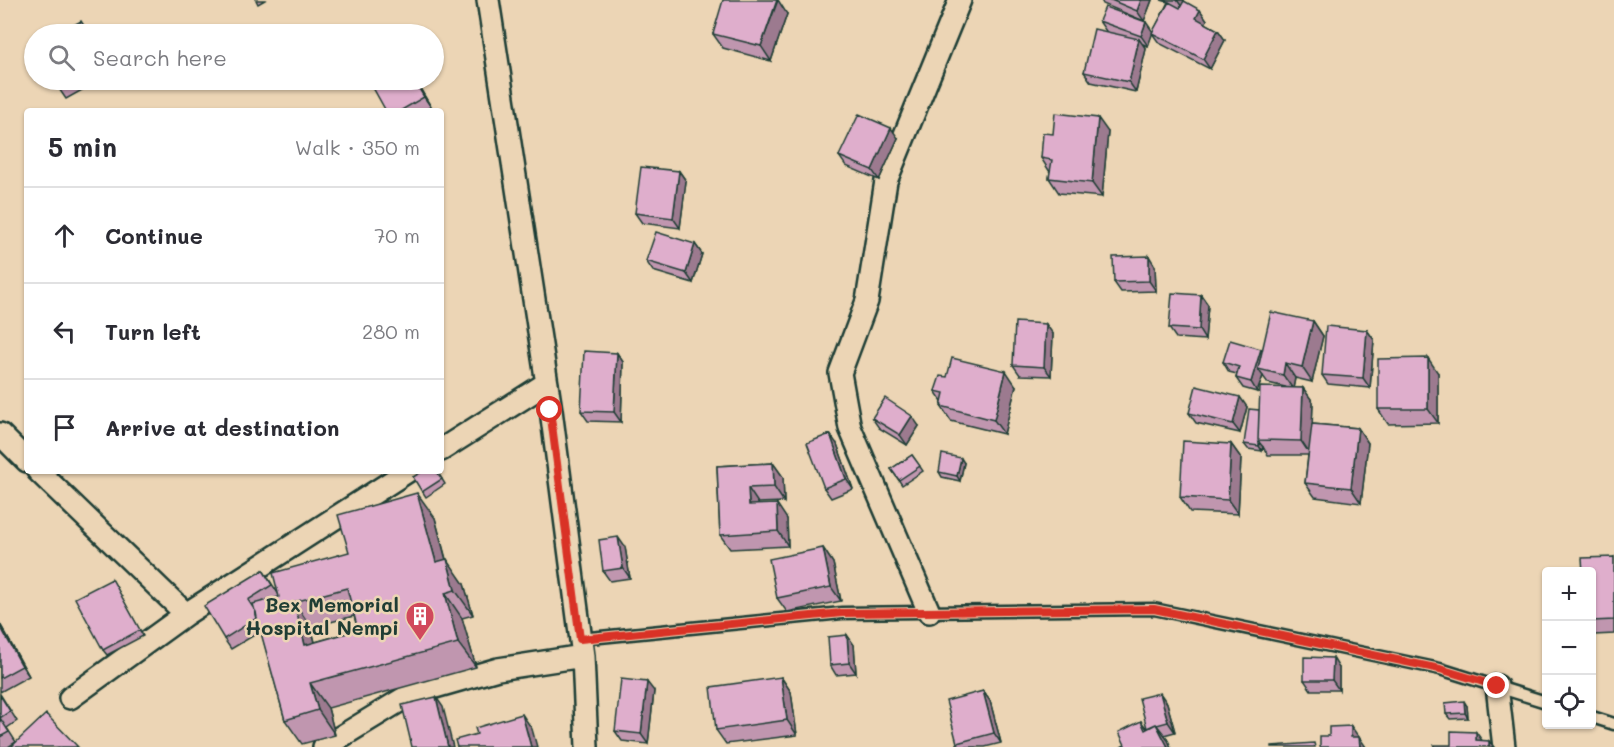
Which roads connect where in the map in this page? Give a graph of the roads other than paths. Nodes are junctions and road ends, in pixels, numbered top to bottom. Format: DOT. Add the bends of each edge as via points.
graph roads {
  1 [pos="488,0"];
  2 [pos="960,0"];
  3 [pos="547,384"];
  4 [pos="0,434"];
  5 [pos="444,448"];
  6 [pos="24,457"];
  7 [pos="41,474"];
  8 [pos="403,474"];
  9 [pos="929,612"];
  10 [pos="186,614"];
  11 [pos="581,648"];
  12 [pos="1497,686"];
  13 [pos="70,698"];
  14 [pos="1542,701"];
  15 [pos="1596,718"];
  16 [pos="1614,724"];
  17 [pos="324,747"];
  18 [pos="587,747"];
  19 [pos="1504,747"];
  1 -- 3 [label="street"];
  2 -- 9 [label="street" via="886,181 867,301 840,373 850,428"];
  3 -- 5 [label="street"];
  3 -- 11 [label="street"];
  4 -- 6 [label="street"];
  7 -- 10 [label="street"];
  8 -- 10 [label="street"];
  9 -- 11 [label="lane" via="842,613"];
  9 -- 12 [label="lane" via="1154,609 1440,669"];
  10 -- 13 [label="street"];
  11 -- 17 [label="street" via="411,694"];
  11 -- 18 [label="street"];
  12 -- 14 [label="lane"];
  12 -- 19 [label="street"];
  15 -- 16 [label="lane"];
}
